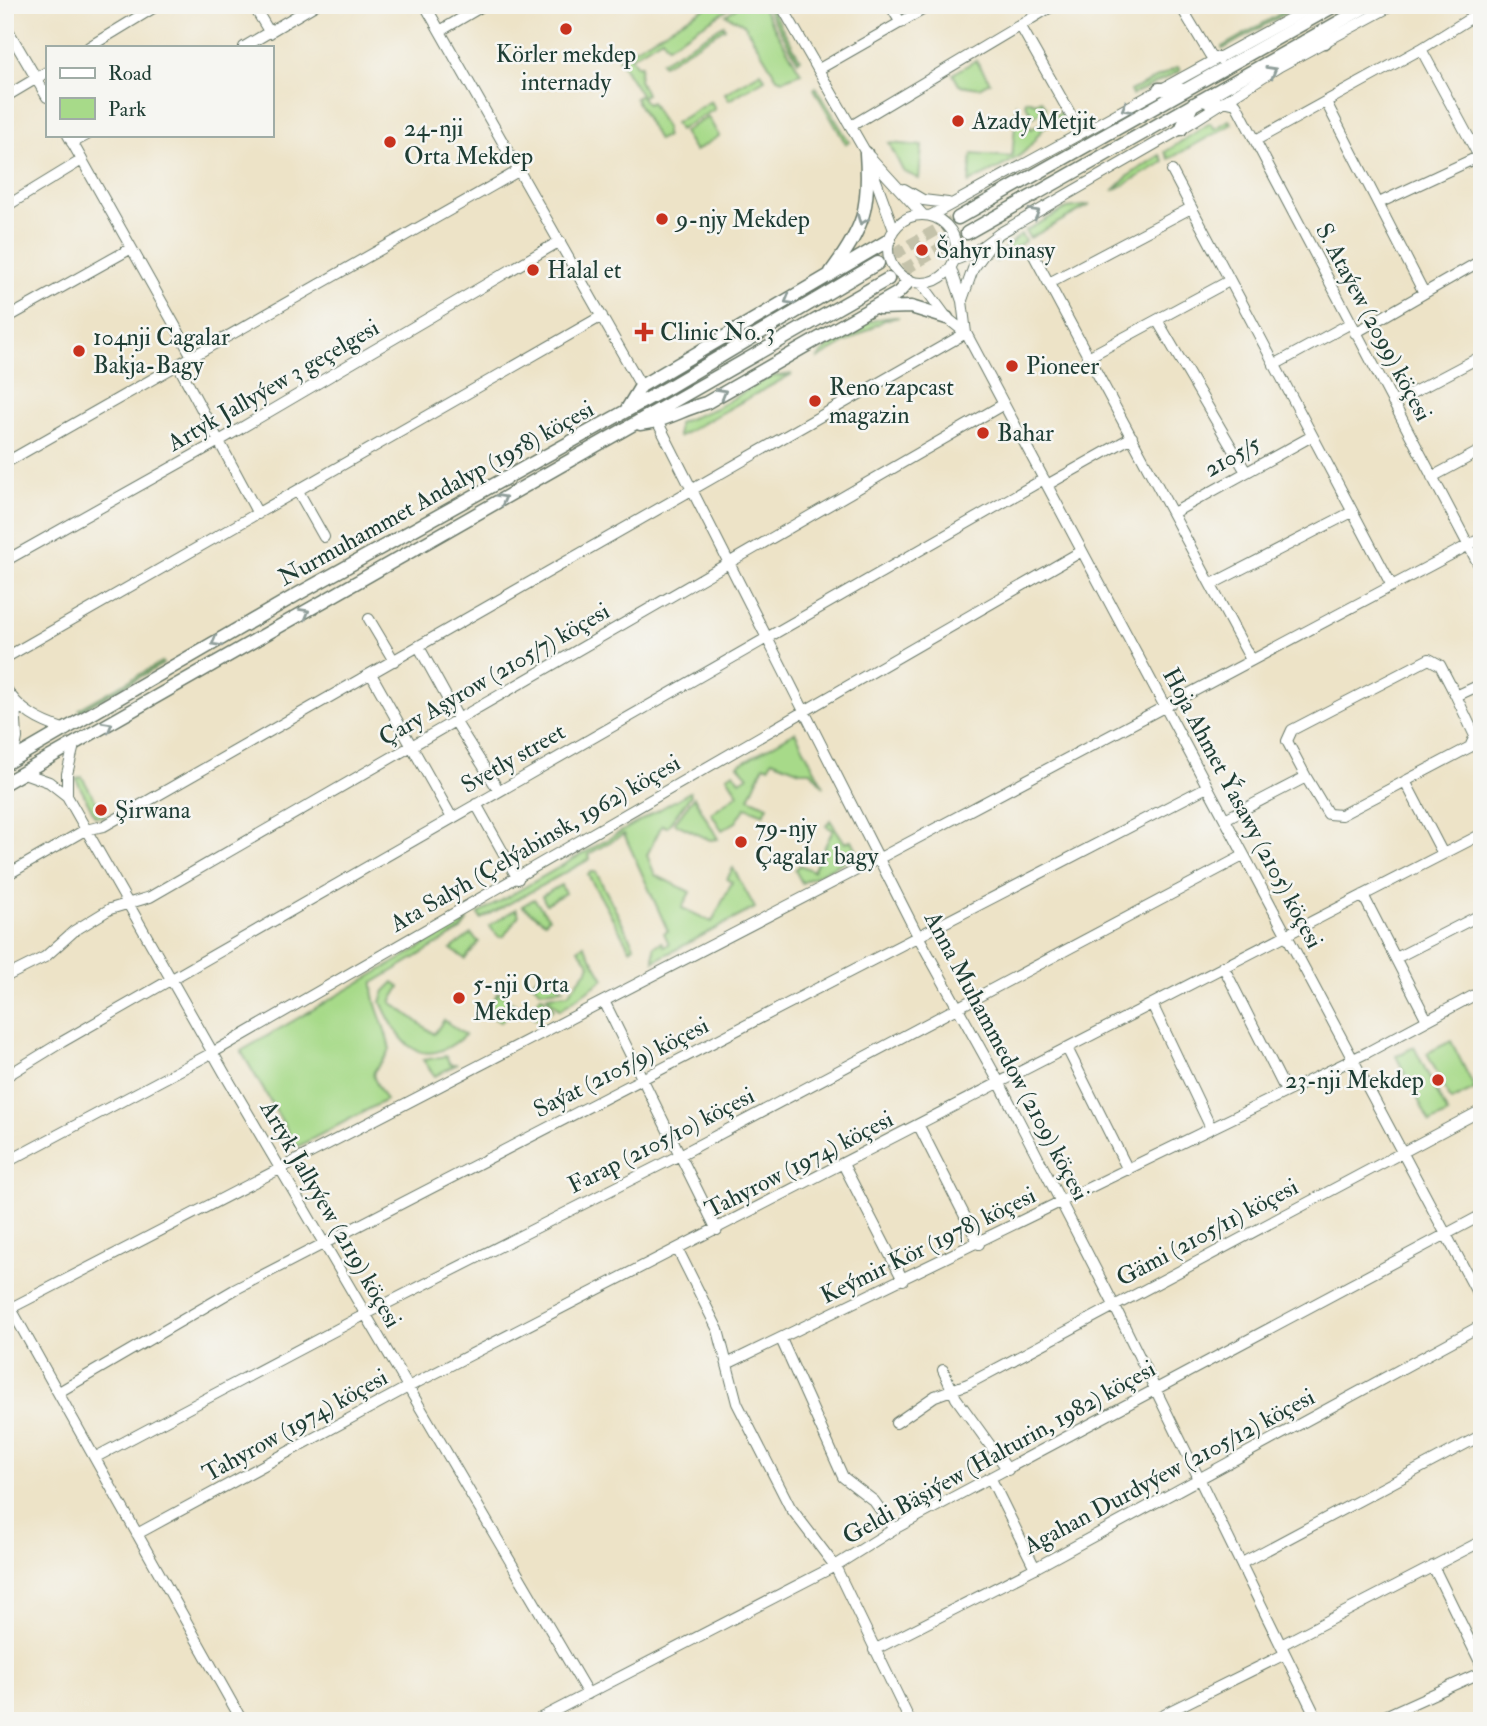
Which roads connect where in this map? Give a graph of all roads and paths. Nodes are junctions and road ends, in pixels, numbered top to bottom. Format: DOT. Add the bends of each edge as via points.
graph roads {
  1 [pos="158,5"];
  2 [pos="253,5"];
  3 [pos="315,5"];
  4 [pos="425,5"];
  5 [pos="484,5"];
  6 [pos="781,5"];
  7 [pos="890,5"];
  8 [pos="931,5"];
  9 [pos="1054,5"];
  10 [pos="1180,5"];
  11 [pos="1336,5"];
  12 [pos="1369,5"];
  13 [pos="1393,5"];
  14 [pos="1312,7"];
  15 [pos="1482,10"];
  16 [pos="901,23"];
  17 [pos="5,25"];
  18 [pos="1020,26"];
  19 [pos="1297,27"];
  20 [pos="1351,27"];
  21 [pos="440,31"];
  22 [pos="270,33"];
  23 [pos="8,37"];
  24 [pos="1304,41"];
  25 [pos="1325,42"];
  26 [pos="91,46"];
  27 [pos="246,46"];
  28 [pos="1421,49"];
  29 [pos="1215,57"];
  30 [pos="1203,68"];
  31 [pos="819,69"];
  32 [pos="46,73"];
  33 [pos="37,78"];
  34 [pos="1189,88"];
  35 [pos="1159,89"];
  36 [pos="1238,90"];
  37 [pos="46,95"];
  38 [pos="5,97"];
  39 [pos="1197,102"];
  40 [pos="1221,102"];
  41 [pos="1326,103"];
  42 [pos="1236,104"];
  43 [pos="851,126"];
  44 [pos="1181,129"];
  45 [pos="1081,133"];
  46 [pos="70,139"];
  47 [pos="1255,140"];
  48 [pos="866,153"];
  49 [pos="1481,158"];
  50 [pos="82,160"];
  51 [pos="520,170"];
  52 [pos="1172,171"];
  53 [pos="899,186"];
  54 [pos="952,203"];
  55 [pos="1379,203"];
  56 [pos="5,206"];
  57 [pos="1191,208"];
  58 [pos="926,215"];
  59 [pos="958,218"];
  60 [pos="967,233"];
  61 [pos="1000,233"];
  62 [pos="892,235"];
  63 [pos="560,241"];
  64 [pos="130,248"];
  65 [pos="1032,252"];
  66 [pos="1482,260"];
  67 [pos="878,264"];
  68 [pos="953,264"];
  69 [pos="825,279"];
  70 [pos="888,279"];
  71 [pos="1229,281"];
  72 [pos="915,282"];
  73 [pos="1049,283"];
  74 [pos="1423,291"];
  75 [pos="962,301"];
  76 [pos="869,310"];
  77 [pos="602,316"];
  78 [pos="947,318"];
  79 [pos="5,319"];
  80 [pos="1157,320"];
  81 [pos="1353,328"];
  82 [pos="966,333"];
  83 [pos="191,356"];
  84 [pos="1090,356"];
  85 [pos="1482,356"];
  86 [pos="679,364"];
  87 [pos="178,365"];
  88 [pos="1274,365"];
  89 [pos="702,366"];
  90 [pos="641,386"];
  91 [pos="669,387"];
  92 [pos="1393,403"];
  93 [pos="1004,404"];
  94 [pos="626,411"];
  95 [pos="656,418"];
  96 [pos="1312,436"];
  97 [pos="1132,437"];
  98 [pos="219,441"];
  99 [pos="1482,450"];
  100 [pos="5,463"];
  101 [pos="1246,472"];
  102 [pos="1432,477"];
  103 [pos="1046,482"];
  104 [pos="298,491"];
  105 [pos="694,491"];
  106 [pos="1352,512"];
  107 [pos="1173,513"];
  108 [pos="258,514"];
  109 [pos="324,537"];
  110 [pos="1482,538"];
  111 [pos="1468,546"];
  112 [pos="1082,551"];
  113 [pos="5,561"];
  114 [pos="729,563"];
  115 [pos="1482,571"];
  116 [pos="1212,584"];
  117 [pos="1392,586"];
  118 [pos="369,619"];
  119 [pos="767,637"];
  120 [pos="419,647"];
  121 [pos="5,657"];
  122 [pos="1251,660"];
  123 [pos="394,661"];
  124 [pos="371,674"];
  125 [pos="1482,684"];
  126 [pos="5,687"];
  127 [pos="1456,696"];
  128 [pos="15,704"];
  129 [pos="1166,707"];
  130 [pos="806,711"];
  131 [pos="456,720"];
  132 [pos="66,730"];
  133 [pos="74,745"];
  134 [pos="411,746"];
  135 [pos="9,761"];
  136 [pos="24,773"];
  137 [pos="1306,777"];
  138 [pos="1405,781"];
  139 [pos="5,783"];
  140 [pos="1207,788"];
  141 [pos="499,791"];
  142 [pos="67,796"];
  143 [pos="476,804"];
  144 [pos="452,818"];
  145 [pos="1225,819"];
  146 [pos="85,830"];
  147 [pos="1482,834"];
  148 [pos="1443,854"];
  149 [pos="1243,856"];
  150 [pos="878,859"];
  151 [pos="5,876"];
  152 [pos="518,879"];
  153 [pos="1363,895"];
  154 [pos="130,904"];
  155 [pos="1482,914"];
  156 [pos="1286,934"];
  157 [pos="918,936"];
  158 [pos="1396,958"];
  159 [pos="1223,966"];
  160 [pos="5,977"];
  161 [pos="171,981"];
  162 [pos="1482,991"];
  163 [pos="604,1002"];
  164 [pos="1152,1004"];
  165 [pos="957,1008"];
  166 [pos="1427,1020"];
  167 [pos="1068,1050"];
  168 [pos="212,1053"];
  169 [pos="1351,1058"];
  170 [pos="5,1077"];
  171 [pos="644,1079"];
  172 [pos="1000,1084"];
  173 [pos="1286,1091"];
  174 [pos="1482,1110"];
  175 [pos="919,1126"];
  176 [pos="1211,1128"];
  177 [pos="1401,1152"];
  178 [pos="680,1155"];
  179 [pos="5,1163"];
  180 [pos="843,1164"];
  181 [pos="280,1169"];
  182 [pos="1128,1170"];
  183 [pos="1062,1203"];
  184 [pos="1482,1215"];
  185 [pos="717,1230"];
  186 [pos="1445,1234"];
  187 [pos="324,1243"];
  188 [pos="979,1244"];
  189 [pos="678,1250"];
  190 [pos="903,1280"];
  191 [pos="1482,1302"];
  192 [pos="8,1303"];
  193 [pos="1114,1305"];
  194 [pos="366,1314"];
  195 [pos="1482,1325"];
  196 [pos="781,1339"];
  197 [pos="729,1363"];
  198 [pos="943,1370"];
  199 [pos="408,1387"];
  200 [pos="952,1391"];
  201 [pos="1155,1391"];
  202 [pos="59,1392"];
  203 [pos="896,1423"];
  204 [pos="1482,1435"];
  205 [pos="96,1457"];
  206 [pos="1008,1470"];
  207 [pos="991,1479"];
  208 [pos="1199,1479"];
  209 [pos="894,1529"];
  210 [pos="137,1534"];
  211 [pos="1482,1541"];
  212 [pos="1242,1563"];
  213 [pos="835,1566"];
  214 [pos="1433,1566"];
  215 [pos="1035,1568"];
  216 [pos="874,1650"];
  217 [pos="1283,1650"];
  218 [pos="1482,1666"];
  219 [pos="1482,1672"];
  220 [pos="588,1694"];
  221 [pos="242,1721"];
  222 [pos="535,1721"];
  223 [pos="910,1721"];
  224 [pos="1150,1721"];
  225 [pos="1318,1721"];
  226 [pos="1374,1721"];
  1 -- 26 [label="street"];
  2 -- 22 [label="street"];
  3 -- 22 [label="street"];
  4 -- 21 [label="street"];
  5 -- 21 [label="street"];
  6 -- 31 [label="street"];
  7 -- 16 [label="street"];
  8 -- 16 [label="street"];
  9 -- 18 [label="street"];
  10 -- 29 [label="street"];
  11 -- 19 [label="main road"];
  12 -- 20 [label="main road"];
  12 -- 24 [label="main road"];
  13 -- 20 [label="street"];
  14 -- 19 [label="main road"];
  14 -- 29 [label="street"];
  15 -- 28 [label="street"];
  16 -- 31 [label="street"];
  17 -- 23 [label="street"];
  18 -- 43 [label="street"];
  18 -- 45 [label="street"];
  19 -- 34 [label="main road"];
  20 -- 25 [label="street"];
  21 -- 51 [label="street"];
  22 -- 27 [label="street"];
  23 -- 33 [label="street"];
  24 -- 25 [label="main road"];
  24 -- 39 [label="main road"];
  36 -- 25 [label="street, one-way"];
  28 -- 41 [label="street"];
  28 -- 49 [label="street"];
  29 -- 30 [label="street"];
  30 -- 34 [label="main road"];
  30 -- 35 [label="street"];
  31 -- 43 [label="street"];
  32 -- 33 [label="street"];
  33 -- 37 [label="street"];
  33 -- 38 [label="street"];
  34 -- 35 [label="main road"];
  34 -- 59 [label="main road"];
  35 -- 45 [label="street, one-way"];
  36 -- 40 [label="street"];
  36 -- 42 [label="street"];
  39 -- 40 [label="main road"];
  39 -- 44 [label="main road"];
  39 -- 60 [label="main road"];
  40 -- 42 [label="street"];
  40 -- 44 [label="street"];
  41 -- 47 [label="street"];
  41 -- 55 [label="street"];
  42 -- 47 [label="street, S. Ataýew (2099) köçesi"];
  43 -- 48 [label="street"];
  61 -- 44 [label="street, one-way"];
  45 -- 54 [label="street"];
  46 -- 50 [label="street"];
  47 -- 81 [label="street, S. Ataýew (2099) köçesi"];
  48 -- 53 [label="street"];
  48 -- 62 [label="street"];
  48 -- 69 [label="main road, one-way" via="869,190 865,213 848,249"];
  49 -- 55 [label="street"];
  50 -- 56 [label="street"];
  50 -- 64 [label="street"];
  51 -- 63 [label="street"];
  51 -- 83 [label="street"];
  52 -- 57 [label="street"];
  53 -- 54 [label="street" via="923,200"];
  53 -- 58 [label="street"];
  54 -- 58 [label="street"];
  55 -- 74 [label="street"];
  57 -- 71 [label="street"];
  57 -- 73 [label="street"];
  58 -- 62 [label="street" via="909,217"];
  58 -- 68 [label="street" via="942,221 951,231 956,243"];
  61 -- 68 [label="street"];
  61 -- 75 [label="street" via="973,269"];
  62 -- 69 [label="main road"];
  62 -- 72 [label="street" via="890,262 898,273"];
  63 -- 77 [label="street"];
  63 -- 98 [label="street, Artyk Jallyýew 3 geçelgesi"];
  64 -- 79 [label="street"];
  64 -- 83 [label="street"];
  65 -- 73 [label="street"];
  66 -- 74 [label="street"];
  67 -- 89 [label="main road, Nurmuhammet Andalyp (1958) köçesi"];
  68 -- 72 [label="street" via="935,281"];
  68 -- 75 [label="street, Hoja Ahmet Ýasawy (2105) köçesi"];
  69 -- 86 [label="main road, one-way"];
  70 -- 95 [label="main road, Nurmuhammet Andalyp (1958) köçesi"];
  71 -- 80 [label="street"];
  71 -- 88 [label="street"];
  72 -- 76 [label="main road"];
  72 -- 78 [label="street, Hoja Ahmet Ýasawy (2105) köçesi"];
  73 -- 84 [label="street"];
  74 -- 81 [label="street"];
  75 -- 82 [label="street, Hoja Ahmet Ýasawy (2105) köçesi"];
  76 -- 78 [label="main road" via="911,307"];
  95 -- 76 [label="main road, one-way" via="705,402"];
  77 -- 90 [label="street"];
  77 -- 104 [label="street"];
  78 -- 82 [label="street, Hoja Ahmet Ýasawy (2105) köçesi"];
  80 -- 84 [label="street"];
  80 -- 101 [label="street"];
  81 -- 88 [label="street"];
  81 -- 92 [label="street, S. Ataýew (2099) köçesi"];
  82 -- 93 [label="street, Hoja Ahmet Ýasawy (2105) köçesi"];
  82 -- 105 [label="street"];
  83 -- 87 [label="street"];
  84 -- 97 [label="street"];
  85 -- 92 [label="street"];
  86 -- 89 [label="main road"];
  86 -- 90 [label="main road"];
  86 -- 91 [label="main road"];
  87 -- 98 [label="street"];
  87 -- 100 [label="street"];
  88 -- 96 [label="street"];
  89 -- 91 [label="main road, Nurmuhammet Andalyp (1958) köçesi"];
  90 -- 94 [label="main road"];
  91 -- 94 [label="main road, Nurmuhammet Andalyp (1958) köçesi"];
  92 -- 102 [label="street, S. Ataýew (2099) köçesi"];
  93 -- 103 [label="street, Hoja Ahmet Ýasawy (2105) köçesi"];
  93 -- 114 [label="street, Çary Aşyrow (2105/7) köçesi"];
  94 -- 132 [label="main road, Nurmuhammet Andalyp (1958) köçesi, one-way"];
  95 -- 105 [label="street, Anna Muhammedow (2109) köçesi"];
  133 -- 95 [label="main road, Nurmuhammet Andalyp (1958) köçesi, one-way" via="636,424"];
  96 -- 101 [label="street, 2105/5"];
  96 -- 106 [label="street"];
  97 -- 103 [label="street, Svetly street"];
  97 -- 107 [label="street"];
  98 -- 108 [label="street"];
  98 -- 113 [label="street, Artyk Jallyýew 3 geçelgesi"];
  99 -- 102 [label="street"];
  101 -- 107 [label="street, 2105/5"];
  102 -- 111 [label="street, S. Ataýew (2099) köçesi"];
  103 -- 112 [label="street, Hoja Ahmet Ýasawy (2105) köçesi"];
  103 -- 119 [label="street, Svetly street"];
  104 -- 108 [label="street"];
  104 -- 109 [label="street"];
  105 -- 114 [label="street, Anna Muhammedow (2109) köçesi"];
  105 -- 120 [label="street"];
  106 -- 116 [label="street"];
  106 -- 117 [label="street"];
  107 -- 116 [label="street"];
  108 -- 121 [label="street"];
  110 -- 111 [label="street"];
  111 -- 115 [label="street, S. Ataýew (2099) köçesi"];
  111 -- 117 [label="street"];
  112 -- 129 [label="street, Hoja Ahmet Ýasawy (2105) köçesi"];
  112 -- 130 [label="street, Ata Salyh (Çelýabinsk, 1962) köçesi"];
  114 -- 119 [label="street, Anna Muhammedow (2109) köçesi"];
  114 -- 131 [label="street, Çary Aşyrow (2105/7) köçesi"];
  116 -- 122 [label="street"];
  117 -- 122 [label="street"];
  118 -- 123 [label="street"];
  119 -- 130 [label="street, Anna Muhammedow (2109) köçesi"];
  119 -- 141 [label="street, Svetly street"];
  120 -- 123 [label="street"];
  120 -- 131 [label="street"];
  122 -- 129 [label="street"];
  123 -- 124 [label="street"];
  124 -- 134 [label="street"];
  124 -- 146 [label="street" via="104,826"];
  125 -- 127 [label="street"];
  126 -- 128 [label="street"];
  127 -- 137 [label="street" via="1440,665 1429,659 1292,730 1287,741"];
  127 -- 138 [label="street" via="1474,743"];
  128 -- 132 [label="street"];
  128 -- 135 [label="street, Nurmuhammet Andalyp (1958) köçesi" via="17,738"];
  129 -- 140 [label="street, Hoja Ahmet Ýasawy (2105) köçesi"];
  129 -- 150 [label="street"];
  130 -- 150 [label="street, Anna Muhammedow (2109) köçesi"];
  130 -- 152 [label="street, Ata Salyh (Çelýabinsk, 1962) köçesi"];
  131 -- 134 [label="street, Çary Aşyrow (2105/7) köçesi"];
  131 -- 141 [label="street"];
  132 -- 135 [label="main road, Nurmuhammet Andalyp (1958) köçesi"];
  133 -- 136 [label="main road, Nurmuhammet Andalyp (1958) köçesi"];
  133 -- 142 [label="street"];
  134 -- 144 [label="street"];
  134 -- 154 [label="street, Çary Aşyrow (2105/7) köçesi" via="150,897"];
  136 -- 139 [label="main road, Nurmuhammet Andalyp (1958) köçesi"];
  136 -- 142 [label="street" via="50,782"];
  137 -- 138 [label="street" via="1328,814 1337,817"];
  137 -- 145 [label="street"];
  138 -- 148 [label="street"];
  140 -- 145 [label="street, Hoja Ahmet Ýasawy (2105) köçesi"];
  140 -- 157 [label="street, Saýat (2105/9) köçesi"];
  141 -- 143 [label="street, Svetly street"];
  142 -- 146 [label="street, Artyk Jallyýew (2119) köçesi"];
  143 -- 144 [label="street, Svetly street"];
  143 -- 152 [label="street"];
  144 -- 161 [label="street, Svetly street"];
  145 -- 149 [label="street, Hoja Ahmet Ýasawy (2105) köçesi"];
  146 -- 151 [label="street"];
  146 -- 154 [label="street, Artyk Jallyýew (2119) köçesi"];
  147 -- 148 [label="street, Tahyrow (1974) köçesi"];
  148 -- 153 [label="street, Tahyrow (1974) köçesi"];
  149 -- 156 [label="street, Hoja Ahmet Ýasawy (2105) köçesi"];
  149 -- 165 [label="street, Farap (2105/10) köçesi"];
  150 -- 157 [label="street, Anna Muhammedow (2109) köçesi"];
  150 -- 163 [label="street"];
  152 -- 168 [label="street, Ata Salyh (Çelýabinsk, 1962) köçesi"];
  153 -- 156 [label="street, Tahyrow (1974) köçesi"];
  153 -- 158 [label="street"];
  154 -- 160 [label="street, Çary Aşyrow (2105/7) köçesi" via="110,909 74,931 45,957"];
  154 -- 161 [label="street, Artyk Jallyýew (2119) köçesi"];
  155 -- 158 [label="street"];
  156 -- 159 [label="street, Tahyrow (1974) köçesi"];
  156 -- 169 [label="street, Hoja Ahmet Ýasawy (2105) köçesi"];
  157 -- 165 [label="street, Anna Muhammedow (2109) köçesi"];
  157 -- 171 [label="street, Saýat (2105/9) köçesi"];
  158 -- 166 [label="street"];
  159 -- 164 [label="street, Tahyrow (1974) köçesi"];
  159 -- 173 [label="street"];
  161 -- 168 [label="street, Artyk Jallyýew (2119) köçesi"];
  161 -- 170 [label="street, Svetly street"];
  162 -- 166 [label="street, Keýmir Kör (1978) köçesi"];
  163 -- 171 [label="street"];
  163 -- 181 [label="street"];
  164 -- 167 [label="street, Tahyrow (1974) köçesi"];
  164 -- 176 [label="street"];
  165 -- 172 [label="street, Anna Muhammedow (2109) köçesi"];
  165 -- 178 [label="street, Farap (2105/10) köçesi"];
  166 -- 169 [label="street, Keýmir Kör (1978) köçesi"];
  167 -- 172 [label="street, Tahyrow (1974) köçesi"];
  167 -- 182 [label="street"];
  168 -- 179 [label="street, Ata Salyh (Çelýabinsk, 1962) köçesi"];
  168 -- 181 [label="street, Artyk Jallyýew (2119) köçesi"];
  169 -- 173 [label="street, Keýmir Kör (1978) köçesi"];
  169 -- 177 [label="street, Hoja Ahmet Ýasawy (2105) köçesi"];
  171 -- 178 [label="street"];
  171 -- 187 [label="street, Saýat (2105/9) köçesi"];
  172 -- 175 [label="street, Tahyrow (1974) köçesi"];
  172 -- 183 [label="street, Anna Muhammedow (2109) köçesi"];
  173 -- 176 [label="street, Keýmir Kör (1978) köçesi"];
  174 -- 177 [label="street, Gämi (2105/11) köçesi"];
  175 -- 180 [label="street, Tahyrow (1974) köçesi"];
  175 -- 188 [label="street"];
  176 -- 182 [label="street, Keýmir Kör (1978) köçesi"];
  177 -- 186 [label="street, Hoja Ahmet Ýasawy (2105) köçesi"];
  177 -- 193 [label="street, Gämi (2105/11) köçesi"];
  178 -- 185 [label="street"];
  178 -- 194 [label="street, Farap (2105/10) köçesi"];
  180 -- 185 [label="street, Tahyrow (1974) köçesi"];
  180 -- 190 [label="street"];
  181 -- 187 [label="street, Artyk Jallyýew (2119) köçesi"];
  181 -- 192 [label="street"];
  182 -- 183 [label="street, Keýmir Kör (1978) köçesi"];
  183 -- 188 [label="street, Keýmir Kör (1978) köçesi"];
  183 -- 193 [label="street, Anna Muhammedow (2109) köçesi"];
  184 -- 186 [label="street, Geldi Bäşiýew (Halturin, 1982) köçesi"];
  185 -- 189 [label="street, Tahyrow (1974) köçesi"];
  186 -- 191 [label="street, Hoja Ahmet Ýasawy (2105) köçesi"];
  186 -- 201 [label="street, Geldi Bäşiýew (Halturin, 1982) köçesi"];
  187 -- 194 [label="street, Artyk Jallyýew (2119) köçesi"];
  187 -- 202 [label="street, Saýat (2105/9) köçesi"];
  188 -- 190 [label="street, Keýmir Kör (1978) köçesi"];
  189 -- 197 [label="street" via="718,1330"];
  189 -- 199 [label="street, Tahyrow (1974) köçesi"];
  190 -- 196 [label="street, Keýmir Kör (1978) köçesi"];
  192 -- 202 [label="street"];
  193 -- 200 [label="street, Gämi (2105/11) köçesi"];
  193 -- 201 [label="street, Anna Muhammedow (2109) köçesi"];
  194 -- 199 [label="street, Artyk Jallyýew (2119) köçesi"];
  194 -- 205 [label="street, Farap (2105/10) köçesi"];
  195 -- 208 [label="street, Agahan Durdyýew (2105/12) köçesi"];
  196 -- 197 [label="street, Keýmir Kör (1978) köçesi"];
  196 -- 209 [label="street" via="843,1477 874,1501"];
  197 -- 213 [label="street" via="737,1403 780,1487"];
  198 -- 200 [label="street"];
  199 -- 210 [label="street, Tahyrow (1974) köçesi"];
  199 -- 220 [label="street, Artyk Jallyýew (2119) köçesi"];
  200 -- 203 [label="street, Gämi (2105/11) köçesi" via="935,1396"];
  200 -- 206 [label="street"];
  201 -- 206 [label="street, Geldi Bäşiýew (Halturin, 1982) köçesi"];
  201 -- 208 [label="street, Anna Muhammedow (2109) köçesi"];
  202 -- 205 [label="street"];
  204 -- 212 [label="street"];
  205 -- 210 [label="street"];
  206 -- 207 [label="street, Geldi Bäşiýew (Halturin, 1982) köçesi"];
  207 -- 209 [label="street, Geldi Bäşiýew (Halturin, 1982) köçesi"];
  207 -- 215 [label="street"];
  208 -- 212 [label="street, Anna Muhammedow (2109) köçesi"];
  208 -- 215 [label="street, Agahan Durdyýew (2105/12) köçesi"];
  209 -- 213 [label="street, Geldi Bäşiýew (Halturin, 1982) köçesi"];
  210 -- 221 [label="street"];
  211 -- 214 [label="street"];
  212 -- 217 [label="street, Anna Muhammedow (2109) köçesi"];
  213 -- 216 [label="street"];
  213 -- 220 [label="street, Geldi Bäşiýew (Halturin, 1982) köçesi"];
  214 -- 217 [label="street"];
  214 -- 218 [label="street"];
  215 -- 216 [label="street, Agahan Durdyýew (2105/12) köçesi"];
  216 -- 223 [label="street"];
  217 -- 224 [label="street"];
  217 -- 225 [label="street, Anna Muhammedow (2109) köçesi"];
  219 -- 226 [label="street"];
  220 -- 222 [label="street, Geldi Bäşiýew (Halturin, 1982) köçesi"];
}
